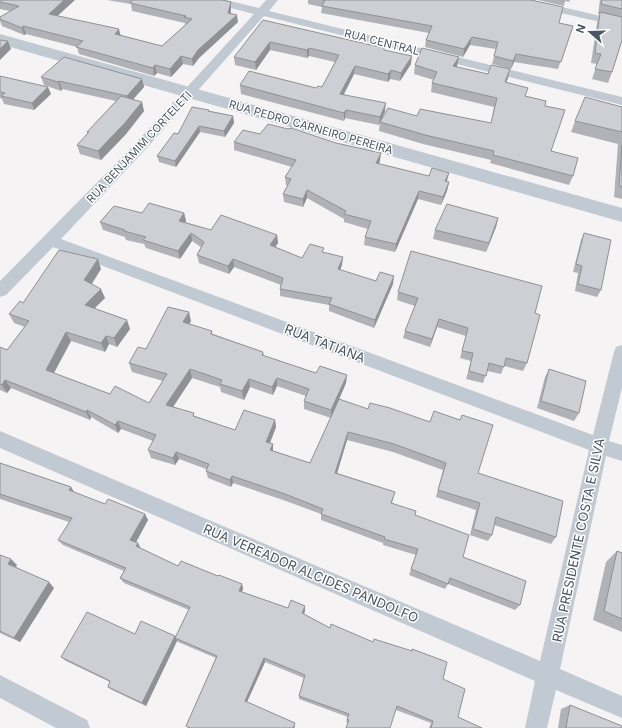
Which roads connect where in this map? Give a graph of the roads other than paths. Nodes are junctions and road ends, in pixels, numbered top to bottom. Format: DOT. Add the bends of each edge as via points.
graph roads {
  1 [pos="212,0"];
  2 [pos="272,0"];
  3 [pos="517,0"];
  4 [pos="261,13"];
  5 [pos="622,24"];
  6 [pos="0,39"];
  7 [pos="190,93"];
  8 [pos="622,101"];
  9 [pos="622,215"];
  10 [pos="51,240"];
  11 [pos="0,290"];
  12 [pos="622,352"];
  13 [pos="0,439"];
  14 [pos="599,446"];
  15 [pos="622,453"];
  16 [pos="548,675"];
  17 [pos="0,686"];
  18 [pos="622,707"];
  19 [pos="79,728"];
  20 [pos="536,728"];
  1 -- 4 [label="street, RUA CENTRAL"];
  2 -- 4 [label="street, RUA BENJAMIM CORTELETI"];
  3 -- 5 [label="street"];
  4 -- 7 [label="street, RUA BENJAMIM CORTELETI"];
  4 -- 8 [label="street, RUA CENTRAL"];
  6 -- 7 [label="street, RUA PEDRO CARNEIRO PEREIRA"];
  7 -- 9 [label="street, RUA PEDRO CARNEIRO PEREIRA"];
  7 -- 10 [label="street, RUA BENJAMIM CORTELETI"];
  10 -- 11 [label="street, RUA BENJAMIM CORTELETI"];
  10 -- 14 [label="street, RUA TATIANA"];
  12 -- 14 [label="street, RUA PRESIDENTE COSTA E SILVA"];
  13 -- 16 [label="street, RUA VEREADOR ALCIDES PANDOLFO"];
  14 -- 15 [label="street, RUA TATIANA"];
  14 -- 16 [label="street, RUA PRESIDENTE COSTA E SILVA"];
  16 -- 18 [label="street, RUA VEREADOR ALCIDES PANDOLFO"];
  16 -- 20 [label="street, RUA PRESIDENTE COSTA E SILVA"];
  17 -- 19 [label="street"];
}
